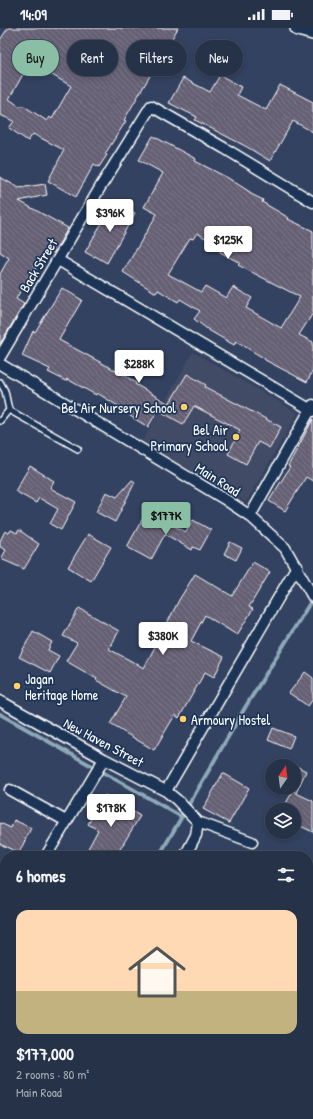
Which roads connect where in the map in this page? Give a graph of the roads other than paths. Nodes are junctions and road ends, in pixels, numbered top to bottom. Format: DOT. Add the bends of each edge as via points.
graph roads {
  1 [pos="298,28"];
  2 [pos="313,32"];
  3 [pos="313,202"];
  4 [pos="58,260"];
  5 [pos="0,356"];
  6 [pos="0,364"];
  7 [pos="0,382"];
  8 [pos="312,408"];
  9 [pos="9,410"];
  10 [pos="0,422"];
  11 [pos="78,449"];
  12 [pos="250,516"];
  13 [pos="296,566"];
  14 [pos="313,597"];
  15 [pos="0,701"];
  16 [pos="102,763"];
  17 [pos="10,790"];
  18 [pos="166,791"];
  19 [pos="194,818"];
  20 [pos="66,821"];
  21 [pos="252,842"];
  22 [pos="49,851"];
  23 [pos="188,851"];
  1 -- 2 [label="main road"];
  3 -- 4 [label="street, Back Street" via="151,106"];
  4 -- 5 [label="street, Back Street"];
  4 -- 8 [label="street"];
  6 -- 12 [label="street, Main Road"];
  7 -- 9 [label="lane" via="5,391"];
  8 -- 12 [label="street"];
  9 -- 10 [label="lane"];
  9 -- 11 [label="lane"];
  12 -- 13 [label="street, Main Road" via="285,548"];
  13 -- 14 [label="street, Main Road"];
  13 -- 18 [label="street"];
  15 -- 16 [label="street, New Haven Street"];
  16 -- 18 [label="street, New Haven Street"];
  16 -- 20 [label="street"];
  17 -- 20 [label="street"];
  18 -- 19 [label="street, New Haven Street"];
  19 -- 21 [label="street"];
  19 -- 23 [label="street" via="196,835"];
  20 -- 22 [label="street"];
}
